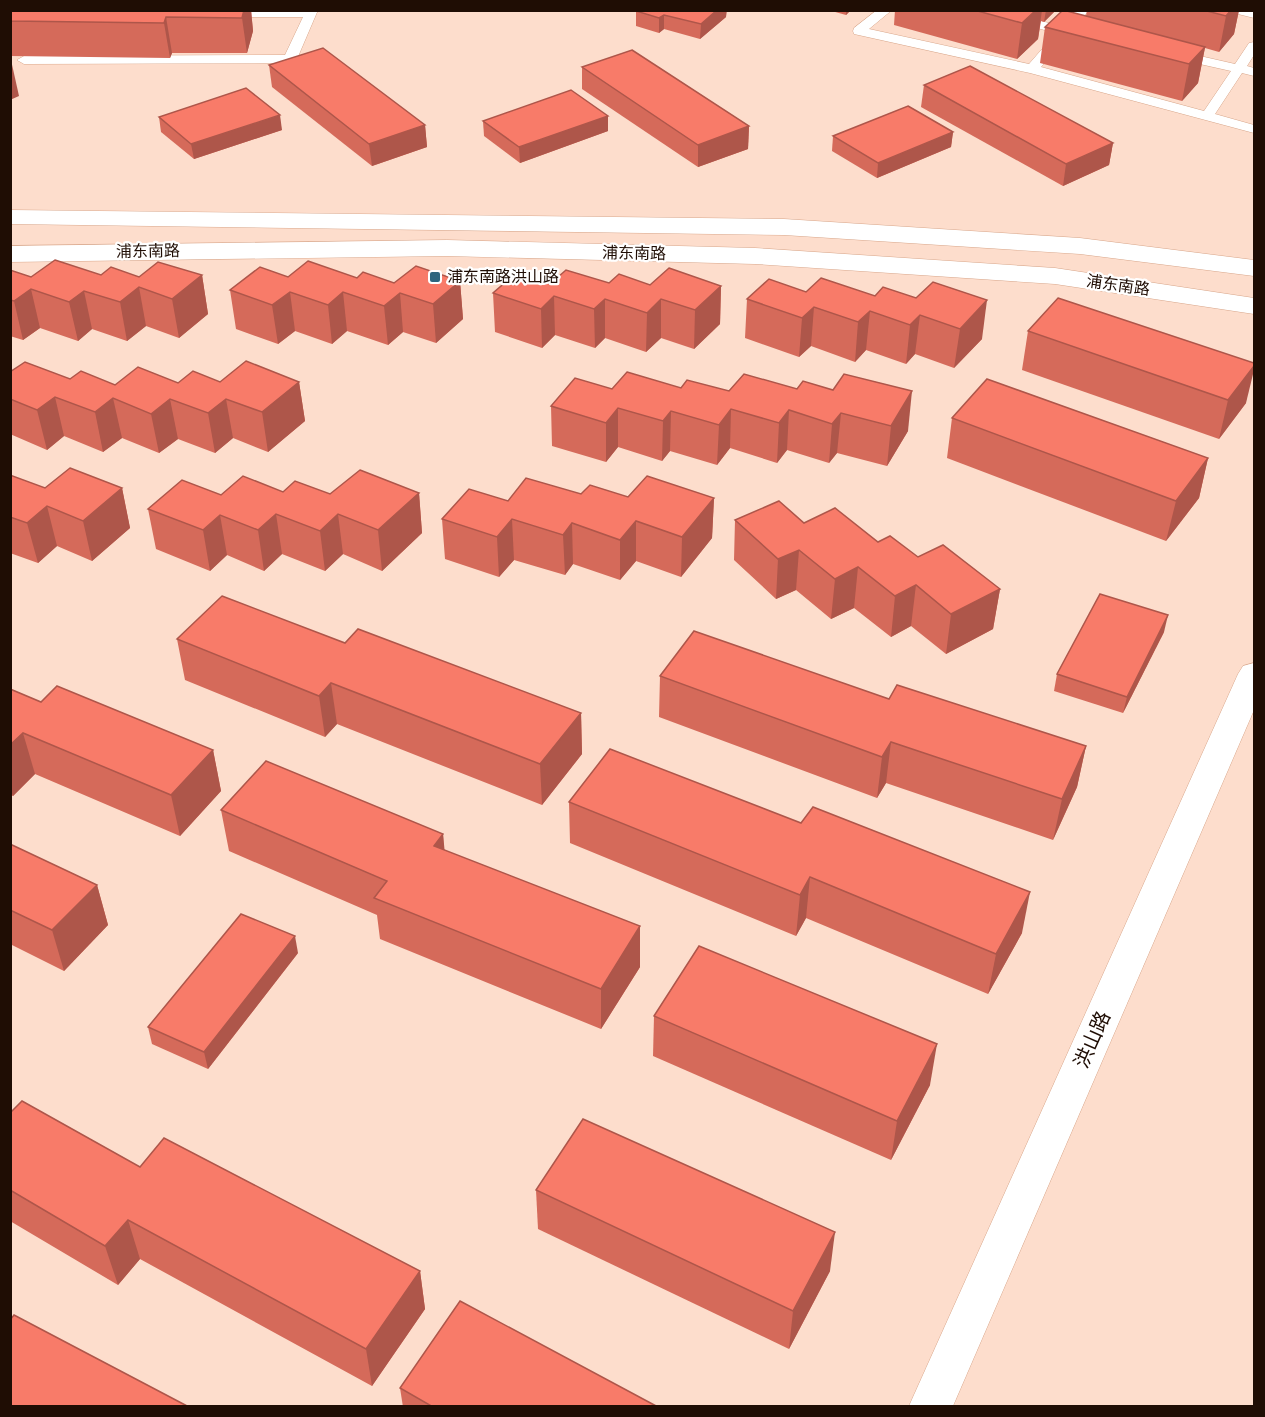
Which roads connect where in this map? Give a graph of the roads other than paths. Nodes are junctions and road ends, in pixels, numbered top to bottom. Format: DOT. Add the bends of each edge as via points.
graph roads {
  1 [pos="886,10"];
  2 [pos="975,10"];
  3 [pos="1083,10"];
  4 [pos="1238,10"];
  5 [pos="311,12"];
  6 [pos="216,13"];
  7 [pos="1254,14"];
  8 [pos="1064,30"];
  9 [pos="1088,35"];
  10 [pos="1254,46"];
  11 [pos="1170,53"];
  12 [pos="24,60"];
  13 [pos="1032,69"];
  14 [pos="1240,69"];
  15 [pos="1254,72"];
  16 [pos="1207,116"];
  17 [pos="1254,129"];
  18 [pos="10,216"];
  19 [pos="10,254"];
  20 [pos="1254,268"];
  21 [pos="1254,306"];
  22 [pos="1254,674"];
  23 [pos="931,1407"];
  1 -- 13 [label="lane" via="859,31"];
  2 -- 8 [label="lane"];
  3 -- 8 [label="lane"];
  4 -- 7 [label="lane"];
  5 -- 6 [label="lane"];
  5 -- 12 [label="lane" via="290,59"];
  8 -- 9 [label="lane"];
  8 -- 13 [label="lane"];
  10 -- 14 [label="lane"];
  11 -- 14 [label="lane"];
  13 -- 16 [label="lane"];
  14 -- 15 [label="lane"];
  14 -- 16 [label="lane"];
  16 -- 17 [label="lane"];
  18 -- 20 [label="main road, 浦东南路" via="784,226 1080,246"];
  19 -- 21 [label="main road, 浦东南路" via="447,248 755,255 1055,276"];
  22 -- 23 [label="main road, 洪山路"];
}
